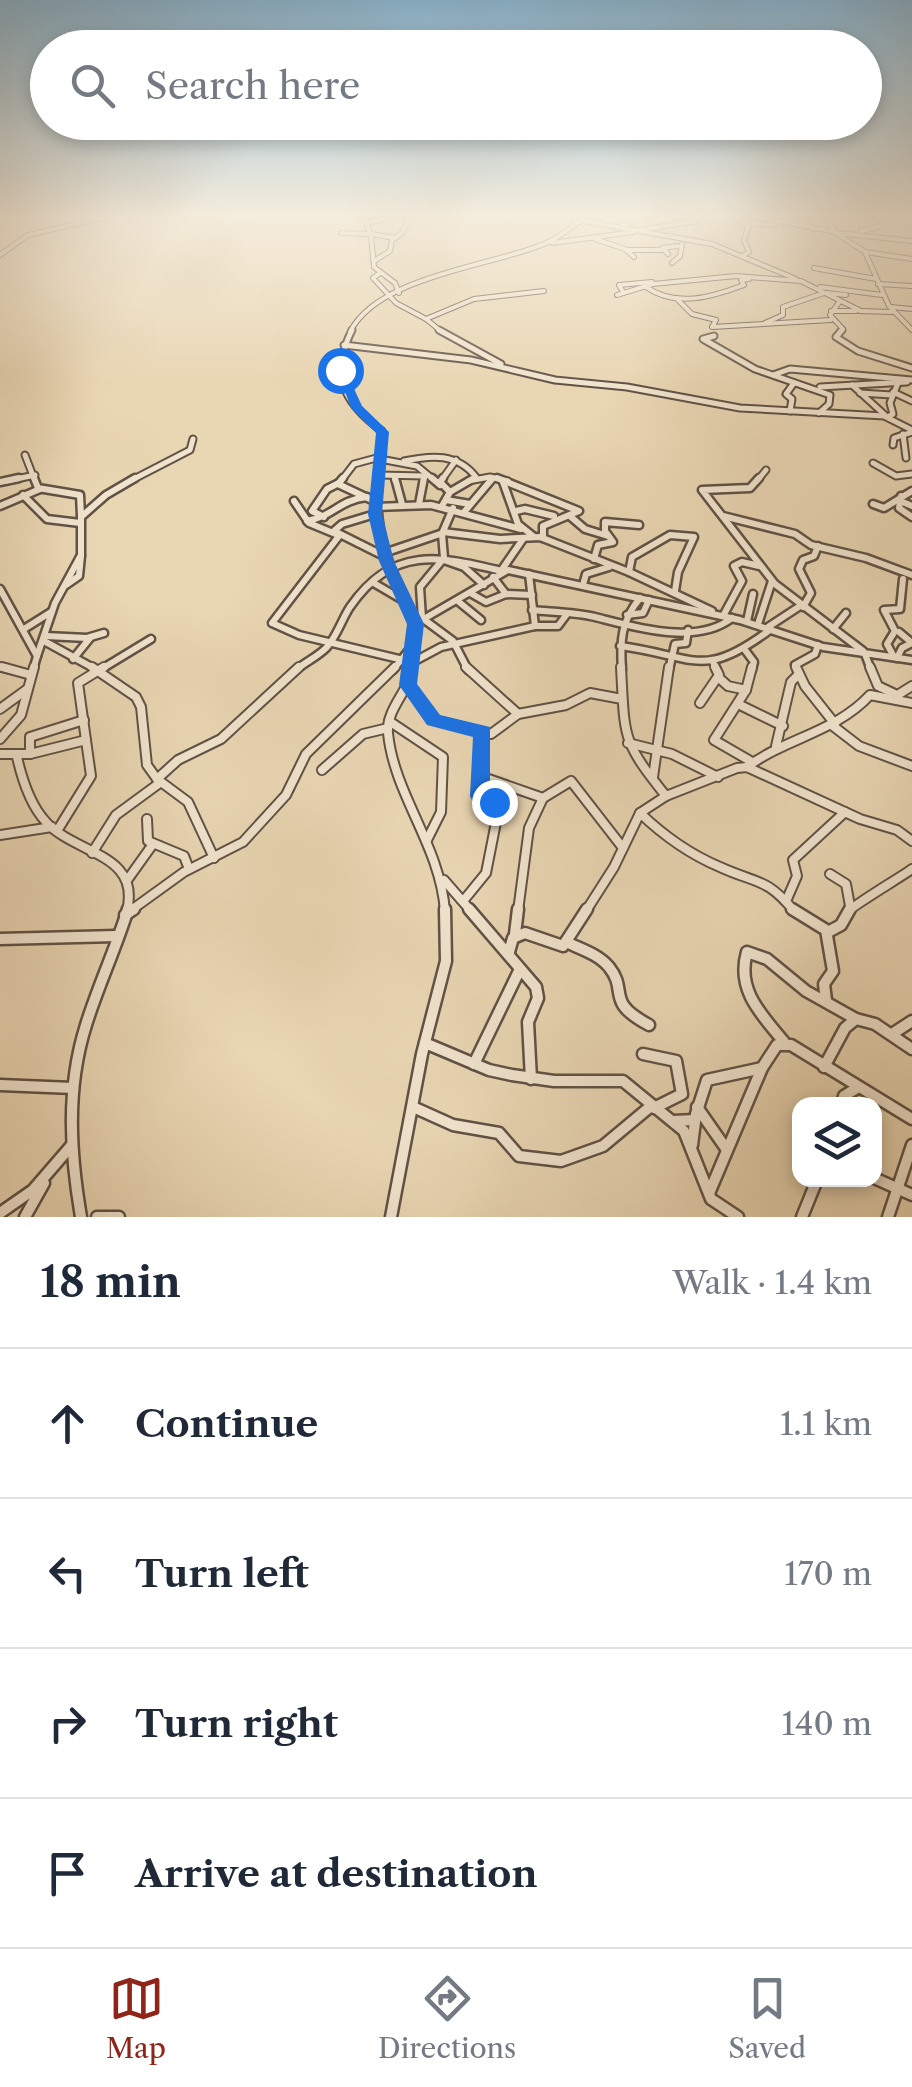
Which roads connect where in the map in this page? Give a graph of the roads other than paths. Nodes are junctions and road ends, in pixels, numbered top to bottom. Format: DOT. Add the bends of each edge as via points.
graph roads {
  1 [pos="451,271"];
  2 [pos="775,271"];
  3 [pos="827,271"];
  4 [pos="873,271"];
  5 [pos="380,273"];
  6 [pos="860,278"];
  7 [pos="756,279"];
  8 [pos="797,280"];
  9 [pos="877,281"];
  10 [pos="656,284"];
  11 [pos="814,286"];
  12 [pos="912,286"];
  13 [pos="646,287"];
  14 [pos="544,291"];
  15 [pos="853,291"];
  16 [pos="399,292"];
  17 [pos="624,293"];
  18 [pos="826,293"];
  19 [pos="617,295"];
  20 [pos="846,295"];
  21 [pos="882,296"];
  22 [pos="390,297"];
  23 [pos="676,298"];
  24 [pos="841,302"];
  25 [pos="832,309"];
  26 [pos="892,310"];
  27 [pos="912,310"];
  28 [pos="861,311"];
  29 [pos="426,319"];
  30 [pos="831,320"];
  31 [pos="765,323"];
  32 [pos="912,330"];
  33 [pos="714,336"];
  34 [pos="344,345"];
  35 [pos="912,368"];
  36 [pos="511,369"];
  37 [pos="772,375"];
  38 [pos="858,378"];
  39 [pos="912,381"];
  40 [pos="794,382"];
  41 [pos="898,383"];
  42 [pos="878,384"];
  43 [pos="853,386"];
  44 [pos="809,387"];
  45 [pos="860,393"];
  46 [pos="893,393"];
  47 [pos="866,401"];
  48 [pos="912,401"];
  49 [pos="790,411"];
  50 [pos="818,414"];
  51 [pos="878,416"];
  52 [pos="887,416"];
  53 [pos="912,431"];
  54 [pos="902,434"];
  55 [pos="193,439"];
  56 [pos="893,445"];
  57 [pos="25,455"];
  58 [pos="380,458"];
  59 [pos="906,458"];
  60 [pos="456,460"];
  61 [pos="404,461"];
  62 [pos="873,463"];
  63 [pos="766,470"];
  64 [pos="910,474"];
  65 [pos="35,475"];
  66 [pos="378,475"];
  67 [pos="394,475"];
  68 [pos="427,475"];
  69 [pos="476,477"];
  70 [pos="492,479"];
  71 [pos="0,482"];
  72 [pos="504,482"];
  73 [pos="912,483"];
  74 [pos="340,484"];
  75 [pos="440,484"];
  76 [pos="40,489"];
  77 [pos="912,491"];
  78 [pos="450,492"];
  79 [pos="23,495"];
  80 [pos="367,497"];
  81 [pos="900,498"];
  82 [pos="343,500"];
  83 [pos="294,501"];
  84 [pos="444,503"];
  85 [pos="402,504"];
  86 [pos="419,504"];
  87 [pos="872,504"];
  88 [pos="0,506"];
  89 [pos="912,506"];
  90 [pos="375,508"];
  91 [pos="453,508"];
  92 [pos="467,508"];
  93 [pos="516,511"];
  94 [pos="557,516"];
  95 [pos="722,516"];
  96 [pos="570,517"];
  97 [pos="326,518"];
  98 [pos="912,518"];
  99 [pos="80,520"];
  100 [pos="307,520"];
  101 [pos="638,525"];
  102 [pos="522,528"];
  103 [pos="443,532"];
  104 [pos="338,536"];
  105 [pos="608,536"];
  106 [pos="534,537"];
  107 [pos="543,538"];
  108 [pos="523,539"];
  109 [pos="818,546"];
  110 [pos="385,555"];
  111 [pos="443,558"];
  112 [pos="594,559"];
  113 [pos="760,566"];
  114 [pos="615,567"];
  115 [pos="390,568"];
  116 [pos="502,570"];
  117 [pos="629,572"];
  118 [pos="529,574"];
  119 [pos="912,575"];
  120 [pos="493,577"];
  121 [pos="903,579"];
  122 [pos="772,581"];
  123 [pos="372,582"];
  124 [pos="484,585"];
  125 [pos="583,586"];
  126 [pos="662,588"];
  127 [pos="0,589"];
  128 [pos="675,592"];
  129 [pos="472,594"];
  130 [pos="506,594"];
  131 [pos="753,594"];
  132 [pos="532,595"];
  133 [pos="901,595"];
  134 [pos="647,599"];
  135 [pos="403,600"];
  136 [pos="458,601"];
  137 [pos="912,603"];
  138 [pos="802,607"];
  139 [pos="532,610"];
  140 [pos="52,612"];
  141 [pos="846,613"];
  142 [pos="567,614"];
  143 [pos="724,616"];
  144 [pos="481,620"];
  145 [pos="419,621"];
  146 [pos="746,622"];
  147 [pos="623,625"];
  148 [pos="535,626"];
  149 [pos="766,627"];
  150 [pos="910,628"];
  151 [pos="24,629"];
  152 [pos="688,630"];
  153 [pos="833,630"];
  154 [pos="897,632"];
  155 [pos="104,634"];
  156 [pos="45,638"];
  157 [pos="90,638"];
  158 [pos="152,639"];
  159 [pos="333,642"];
  160 [pos="455,644"];
  161 [pos="414,645"];
  162 [pos="818,645"];
  163 [pos="620,646"];
  164 [pos="744,650"];
  165 [pos="865,653"];
  166 [pos="37,656"];
  167 [pos="670,657"];
  168 [pos="896,657"];
  169 [pos="74,659"];
  170 [pos="399,659"];
  171 [pos="712,660"];
  172 [pos="912,660"];
  173 [pos="411,664"];
  174 [pos="0,668"];
  175 [pos="96,670"];
  176 [pos="391,672"];
  177 [pos="799,674"];
  178 [pos="31,675"];
  179 [pos="718,677"];
  180 [pos="408,685"];
  181 [pos="912,686"];
  182 [pos="27,689"];
  183 [pos="746,690"];
  184 [pos="894,697"];
  185 [pos="622,699"];
  186 [pos="700,703"];
  187 [pos="912,703"];
  188 [pos="738,704"];
  189 [pos="0,708"];
  190 [pos="518,714"];
  191 [pos="84,720"];
  192 [pos="388,724"];
  193 [pos="834,724"];
  194 [pos="783,726"];
  195 [pos="483,732"];
  196 [pos="2,734"];
  197 [pos="86,740"];
  198 [pos="631,746"];
  199 [pos="776,746"];
  200 [pos="656,748"];
  201 [pos="0,754"];
  202 [pos="30,754"];
  203 [pos="16,757"];
  204 [pos="750,765"];
  205 [pos="912,766"];
  206 [pos="322,770"];
  207 [pos="480,776"];
  208 [pos="653,777"];
  209 [pos="718,778"];
  210 [pos="159,780"];
  211 [pos="666,796"];
  212 [pos="543,798"];
  213 [pos="845,812"];
  214 [pos="640,813"];
  215 [pos="148,819"];
  216 [pos="55,829"];
  217 [pos="2,832"];
  218 [pos="427,840"];
  219 [pos="912,841"];
  220 [pos="153,844"];
  221 [pos="623,849"];
  222 [pos="92,852"];
  223 [pos="214,858"];
  224 [pos="912,869"];
  225 [pos="189,870"];
  226 [pos="830,874"];
  227 [pos="128,879"];
  228 [pos="444,879"];
  229 [pos="787,899"];
  230 [pos="464,900"];
  231 [pos="850,907"];
  232 [pos="124,916"];
  233 [pos="828,932"];
  234 [pos="116,936"];
  235 [pos="515,936"];
  236 [pos="0,939"];
  237 [pos="566,942"];
  238 [pos="509,952"];
  239 [pos="520,967"];
  240 [pos="826,1000"];
  241 [pos="856,1019"];
  242 [pos="912,1021"];
  243 [pos="649,1024"];
  244 [pos="892,1035"];
  245 [pos="784,1042"];
  246 [pos="424,1043"];
  247 [pos="912,1049"];
  248 [pos="643,1054"];
  249 [pos="474,1064"];
  250 [pos="824,1067"];
  251 [pos="762,1068"];
  252 [pos="531,1078"];
  253 [pos="0,1085"];
  254 [pos="684,1087"];
  255 [pos="74,1088"];
  256 [pos="857,1088"];
  257 [pos="844,1097"];
  258 [pos="413,1107"];
  259 [pos="653,1107"];
  260 [pos="697,1111"];
  261 [pos="912,1119"];
  262 [pos="672,1121"];
  263 [pos="912,1144"];
  264 [pos="72,1145"];
  265 [pos="692,1147"];
  266 [pos="728,1151"];
  267 [pos="46,1177"];
  268 [pos="882,1182"];
  269 [pos="814,1187"];
  270 [pos="896,1188"];
  271 [pos="709,1193"];
  272 [pos="912,1195"];
  273 [pos="0,1213"];
  274 [pos="25,1217"];
  275 [pos="82,1217"];
  276 [pos="97,1217"];
  277 [pos="119,1217"];
  278 [pos="391,1217"];
  279 [pos="738,1217"];
  280 [pos="802,1217"];
  281 [pos="888,1217"];
  1 -- 16 [label="street"];
  2 -- 8 [label="street"];
  3 -- 6 [label="street"];
  4 -- 9 [label="street"];
  5 -- 16 [label="street"];
  5 -- 22 [label="street" via="374,281"];
  6 -- 9 [label="street"];
  6 -- 15 [label="street"];
  7 -- 8 [label="street"];
  7 -- 10 [label="street"];
  7 -- 23 [label="street" via="725,293"];
  8 -- 11 [label="street"];
  9 -- 12 [label="street"];
  9 -- 21 [label="street"];
  10 -- 13 [label="street"];
  10 -- 17 [label="street" via="619,286"];
  11 -- 15 [label="street"];
  11 -- 18 [label="street"];
  13 -- 17 [label="street"];
  13 -- 23 [label="street"];
  14 -- 29 [label="street" via="474,299"];
  15 -- 20 [label="street"];
  15 -- 21 [label="street"];
  16 -- 22 [label="street"];
  17 -- 19 [label="street"];
  18 -- 20 [label="street"];
  18 -- 24 [label="street"];
  18 -- 31 [label="street" via="783,307 784,315"];
  20 -- 24 [label="street"];
  21 -- 26 [label="street"];
  22 -- 29 [label="street"];
  22 -- 34 [label="street" via="354,324"];
  23 -- 31 [label="street" via="693,314 716,320 716,329"];
  24 -- 25 [label="street"];
  24 -- 28 [label="street"];
  25 -- 28 [label="street"];
  25 -- 30 [label="street"];
  26 -- 27 [label="street"];
  26 -- 28 [label="street"];
  26 -- 32 [label="street"];
  29 -- 36 [label="street"];
  30 -- 31 [label="street"];
  30 -- 35 [label="street" via="843,329 836,336 857,350"];
  33 -- 37 [label="street" via="703,339"];
  34 -- 36 [label="street"];
  34 -- 58 [label="street" via="338,360 344,387 382,430"];
  36 -- 49 [label="street" via="696,402"];
  37 -- 38 [label="street" via="792,369"];
  37 -- 40 [label="street"];
  38 -- 39 [label="street"];
  38 -- 43 [label="street"];
  39 -- 41 [label="street"];
  40 -- 44 [label="street"];
  40 -- 49 [label="street" via="786,394"];
  41 -- 42 [label="street"];
  41 -- 46 [label="street"];
  42 -- 43 [label="street"];
  42 -- 45 [label="street"];
  43 -- 44 [label="street"];
  43 -- 45 [label="street"];
  44 -- 50 [label="street" via="831,396"];
  45 -- 46 [label="street"];
  45 -- 47 [label="street"];
  46 -- 48 [label="street"];
  46 -- 52 [label="street" via="894,410"];
  47 -- 51 [label="street"];
  47 -- 52 [label="street"];
  49 -- 50 [label="street"];
  50 -- 51 [label="street"];
  51 -- 52 [label="street"];
  52 -- 53 [label="street"];
  53 -- 54 [label="street"];
  54 -- 56 [label="street"];
  54 -- 59 [label="street"];
  55 -- 99 [label="street" via="190,450 110,488"];
  57 -- 65 [label="street"];
  58 -- 61 [label="street"];
  58 -- 66 [label="street"];
  58 -- 74 [label="street" via="354,464"];
  60 -- 61 [label="street"];
  60 -- 69 [label="street"];
  60 -- 75 [label="street"];
  61 -- 68 [label="street"];
  62 -- 64 [label="street" via="896,476"];
  63 -- 95 [label="street" via="750,488 702,489"];
  64 -- 73 [label="street" via="904,477"];
  65 -- 71 [label="street"];
  65 -- 76 [label="street"];
  66 -- 67 [label="street"];
  66 -- 90 [label="street"];
  67 -- 68 [label="street"];
  67 -- 85 [label="street"];
  68 -- 75 [label="street"];
  68 -- 86 [label="street"];
  69 -- 70 [label="street"];
  69 -- 78 [label="street"];
  70 -- 72 [label="street"];
  70 -- 92 [label="street"];
  72 -- 93 [label="street"];
  72 -- 96 [label="street" via="580,511"];
  74 -- 80 [label="street"];
  74 -- 82 [label="street"];
  74 -- 97 [label="street" via="312,511"];
  75 -- 78 [label="street"];
  76 -- 79 [label="street"];
  76 -- 99 [label="street" via="80,494"];
  77 -- 81 [label="street"];
  78 -- 84 [label="street"];
  79 -- 88 [label="street"];
  79 -- 99 [label="street" via="52,524"];
  80 -- 82 [label="street"];
  80 -- 90 [label="street"];
  81 -- 87 [label="street" via="884,508"];
  81 -- 89 [label="street"];
  81 -- 98 [label="street" via="899,508"];
  82 -- 97 [label="street"];
  83 -- 100 [label="street"];
  84 -- 86 [label="street"];
  84 -- 91 [label="street"];
  84 -- 92 [label="street"];
  85 -- 86 [label="street"];
  85 -- 90 [label="street"];
  90 -- 104 [label="street" via="342,524"];
  90 -- 110 [label="street"];
  91 -- 92 [label="street"];
  91 -- 103 [label="street"];
  92 -- 102 [label="street" via="486,521"];
  93 -- 94 [label="street"];
  93 -- 102 [label="street"];
  94 -- 96 [label="street"];
  94 -- 107 [label="street" via="543,526"];
  95 -- 109 [label="street"];
  95 -- 113 [label="street"];
  96 -- 105 [label="street"];
  97 -- 100 [label="street"];
  99 -- 140 [label="street" via="79,576 65,585"];
  100 -- 104 [label="street"];
  101 -- 105 [label="street" via="607,522"];
  102 -- 106 [label="street"];
  103 -- 108 [label="street"];
  103 -- 110 [label="street"];
  103 -- 111 [label="street"];
  104 -- 110 [label="street"];
  104 -- 159 [label="street" via="272,622"];
  105 -- 112 [label="street" via="613,542 598,545"];
  106 -- 107 [label="street"];
  106 -- 108 [label="street"];
  107 -- 112 [label="street"];
  108 -- 116 [label="street"];
  109 -- 119 [label="street"];
  109 -- 138 [label="street" via="799,568 811,593"];
  110 -- 115 [label="street"];
  111 -- 115 [label="street"];
  111 -- 116 [label="street"];
  111 -- 124 [label="street"];
  111 -- 145 [label="street" via="420,586"];
  112 -- 114 [label="street"];
  113 -- 122 [label="street"];
  113 -- 143 [label="street" via="734,566 742,581"];
  114 -- 117 [label="street"];
  114 -- 125 [label="street" via="586,574"];
  115 -- 123 [label="street"];
  115 -- 135 [label="street"];
  116 -- 118 [label="street"];
  116 -- 120 [label="street"];
  117 -- 126 [label="street"];
  117 -- 128 [label="street" via="632,557 666,536 694,537"];
  118 -- 125 [label="street"];
  118 -- 132 [label="street"];
  120 -- 124 [label="street"];
  120 -- 130 [label="street"];
  121 -- 133 [label="street"];
  122 -- 138 [label="street"];
  122 -- 149 [label="street"];
  123 -- 135 [label="street"];
  123 -- 159 [label="street"];
  124 -- 129 [label="street"];
  125 -- 134 [label="street"];
  126 -- 128 [label="street"];
  126 -- 134 [label="street"];
  127 -- 151 [label="street"];
  128 -- 143 [label="street"];
  129 -- 130 [label="street" via="486,602"];
  129 -- 136 [label="street"];
  130 -- 132 [label="street"];
  131 -- 146 [label="street"];
  132 -- 139 [label="street"];
  133 -- 137 [label="street"];
  133 -- 154 [label="street" via="900,609 884,610"];
  134 -- 143 [label="street"];
  134 -- 147 [label="street"];
  135 -- 145 [label="street"];
  136 -- 144 [label="street"];
  136 -- 145 [label="street"];
  138 -- 149 [label="street"];
  138 -- 153 [label="street"];
  139 -- 142 [label="street"];
  139 -- 148 [label="street"];
  140 -- 151 [label="street"];
  140 -- 156 [label="street"];
  141 -- 153 [label="street"];
  142 -- 147 [label="street"];
  142 -- 148 [label="street" via="558,626"];
  143 -- 146 [label="street"];
  143 -- 152 [label="street" via="718,629"];
  145 -- 160 [label="street"];
  145 -- 161 [label="street"];
  146 -- 149 [label="street"];
  147 -- 152 [label="street"];
  147 -- 163 [label="street"];
  148 -- 160 [label="street"];
  149 -- 162 [label="street"];
  149 -- 164 [label="street"];
  150 -- 154 [label="street"];
  151 -- 166 [label="street"];
  152 -- 167 [label="street" via="686,644 675,644"];
  153 -- 165 [label="street"];
  154 -- 168 [label="street" via="887,644"];
  154 -- 168 [label="street" via="912,643"];
  155 -- 157 [label="street"];
  156 -- 157 [label="street"];
  156 -- 166 [label="street"];
  156 -- 169 [label="street"];
  157 -- 169 [label="street"];
  158 -- 175 [label="street"];
  159 -- 170 [label="street"];
  159 -- 210 [label="street" via="221,739 178,760"];
  160 -- 173 [label="street"];
  160 -- 190 [label="street" via="465,666"];
  161 -- 170 [label="street"];
  161 -- 173 [label="street"];
  162 -- 165 [label="street"];
  162 -- 177 [label="street" via="795,664"];
  163 -- 167 [label="street"];
  163 -- 185 [label="street"];
  164 -- 171 [label="street"];
  164 -- 183 [label="street" via="755,664"];
  165 -- 168 [label="street"];
  165 -- 184 [label="street" via="878,686"];
  166 -- 178 [label="street"];
  167 -- 171 [label="street" via="695,665"];
  167 -- 200 [label="street"];
  168 -- 172 [label="street"];
  169 -- 175 [label="street"];
  170 -- 173 [label="street"];
  170 -- 176 [label="street"];
  171 -- 179 [label="street"];
  173 -- 176 [label="street"];
  173 -- 180 [label="street"];
  174 -- 178 [label="street"];
  175 -- 191 [label="street" via="78,684"];
  175 -- 210 [label="street" via="136,697 143,751"];
  176 -- 223 [label="street" via="306,754 268,817"];
  177 -- 193 [label="street"];
  177 -- 194 [label="street" via="791,682"];
  178 -- 182 [label="street"];
  179 -- 183 [label="street"];
  179 -- 186 [label="street"];
  180 -- 192 [label="street"];
  180 -- 195 [label="street" via="434,720"];
  181 -- 184 [label="street"];
  182 -- 189 [label="street"];
  182 -- 196 [label="street" via="21,715"];
  183 -- 188 [label="street"];
  184 -- 187 [label="street"];
  184 -- 193 [label="street" via="870,695"];
  185 -- 190 [label="street" via="593,693 566,706"];
  185 -- 198 [label="street"];
  188 -- 194 [label="street"];
  188 -- 204 [label="street" via="714,740"];
  190 -- 195 [label="street" via="496,732"];
  191 -- 197 [label="street"];
  191 -- 202 [label="street" via="30,737"];
  192 -- 206 [label="street" via="363,734"];
  192 -- 218 [label="street" via="394,763"];
  192 -- 218 [label="street" via="444,761 440,811"];
  193 -- 199 [label="street"];
  193 -- 205 [label="street" via="859,746"];
  194 -- 199 [label="street"];
  195 -- 207 [label="street"];
  197 -- 202 [label="street"];
  197 -- 216 [label="street" via="90,782"];
  198 -- 200 [label="street"];
  198 -- 208 [label="street"];
  199 -- 204 [label="street"];
  200 -- 208 [label="street"];
  200 -- 209 [label="street"];
  201 -- 203 [label="street"];
  202 -- 203 [label="street"];
  203 -- 216 [label="street" via="21,777"];
  204 -- 209 [label="street"];
  204 -- 213 [label="street"];
  207 -- 212 [label="street"];
  207 -- 230 [label="street" via="481,799 497,803 498,813 486,874"];
  208 -- 211 [label="street"];
  209 -- 211 [label="street"];
  210 -- 222 [label="street" via="116,814"];
  210 -- 223 [label="street" via="193,809"];
  211 -- 214 [label="street"];
  212 -- 221 [label="street" via="571,781"];
  212 -- 235 [label="street" via="529,828"];
  213 -- 219 [label="street"];
  213 -- 229 [label="street" via="793,860 797,876"];
  214 -- 221 [label="street"];
  214 -- 229 [label="street" via="668,840 766,882"];
  215 -- 220 [label="street"];
  216 -- 217 [label="street"];
  216 -- 222 [label="street"];
  218 -- 228 [label="street"];
  220 -- 225 [label="street" via="184,856"];
  220 -- 227 [label="street"];
  221 -- 237 [label="street"];
  222 -- 227 [label="street"];
  223 -- 225 [label="street"];
  224 -- 231 [label="street"];
  225 -- 232 [label="street"];
  226 -- 231 [label="street" via="846,884"];
  227 -- 232 [label="street" via="132,890"];
  228 -- 230 [label="street"];
  228 -- 246 [label="street" via="446,962"];
  229 -- 233 [label="street" via="798,915"];
  230 -- 238 [label="street"];
  231 -- 233 [label="street"];
  232 -- 234 [label="street"];
  233 -- 240 [label="street" via="833,971 824,984"];
  234 -- 236 [label="street"];
  234 -- 255 [label="street" via="80,1044"];
  235 -- 237 [label="street" via="538,934 558,947"];
  235 -- 238 [label="street"];
  237 -- 243 [label="street" via="606,963 620,1006"];
  238 -- 239 [label="street"];
  239 -- 249 [label="street"];
  239 -- 252 [label="street" via="538,994 528,1022"];
  240 -- 241 [label="street"];
  240 -- 245 [label="street" via="747,952 743,988"];
  241 -- 244 [label="street"];
  241 -- 250 [label="street"];
  242 -- 244 [label="street"];
  244 -- 247 [label="street"];
  245 -- 250 [label="street"];
  245 -- 251 [label="street"];
  246 -- 249 [label="street"];
  246 -- 258 [label="street"];
  248 -- 254 [label="street" via="677,1062"];
  249 -- 252 [label="street"];
  250 -- 256 [label="street"];
  251 -- 260 [label="street" via="704,1083"];
  251 -- 266 [label="street"];
  252 -- 259 [label="street" via="621,1080"];
  253 -- 255 [label="street"];
  254 -- 259 [label="street" via="682,1095"];
  254 -- 260 [label="street"];
  255 -- 264 [label="street"];
  256 -- 257 [label="street"];
  256 -- 261 [label="street"];
  258 -- 259 [label="street" via="452,1125 499,1133 525,1158 555,1162 580,1160"];
  258 -- 278 [label="street"];
  259 -- 262 [label="street"];
  260 -- 262 [label="street"];
  260 -- 265 [label="street"];
  260 -- 266 [label="street"];
  262 -- 265 [label="street"];
  263 -- 270 [label="street"];
  264 -- 267 [label="street"];
  264 -- 275 [label="street"];
  265 -- 271 [label="street"];
  266 -- 271 [label="street"];
  267 -- 273 [label="street"];
  267 -- 274 [label="street"];
  268 -- 270 [label="street"];
  269 -- 280 [label="street"];
  270 -- 272 [label="street"];
  270 -- 281 [label="street"];
  271 -- 279 [label="street"];
  276 -- 277 [label="street"];
}
